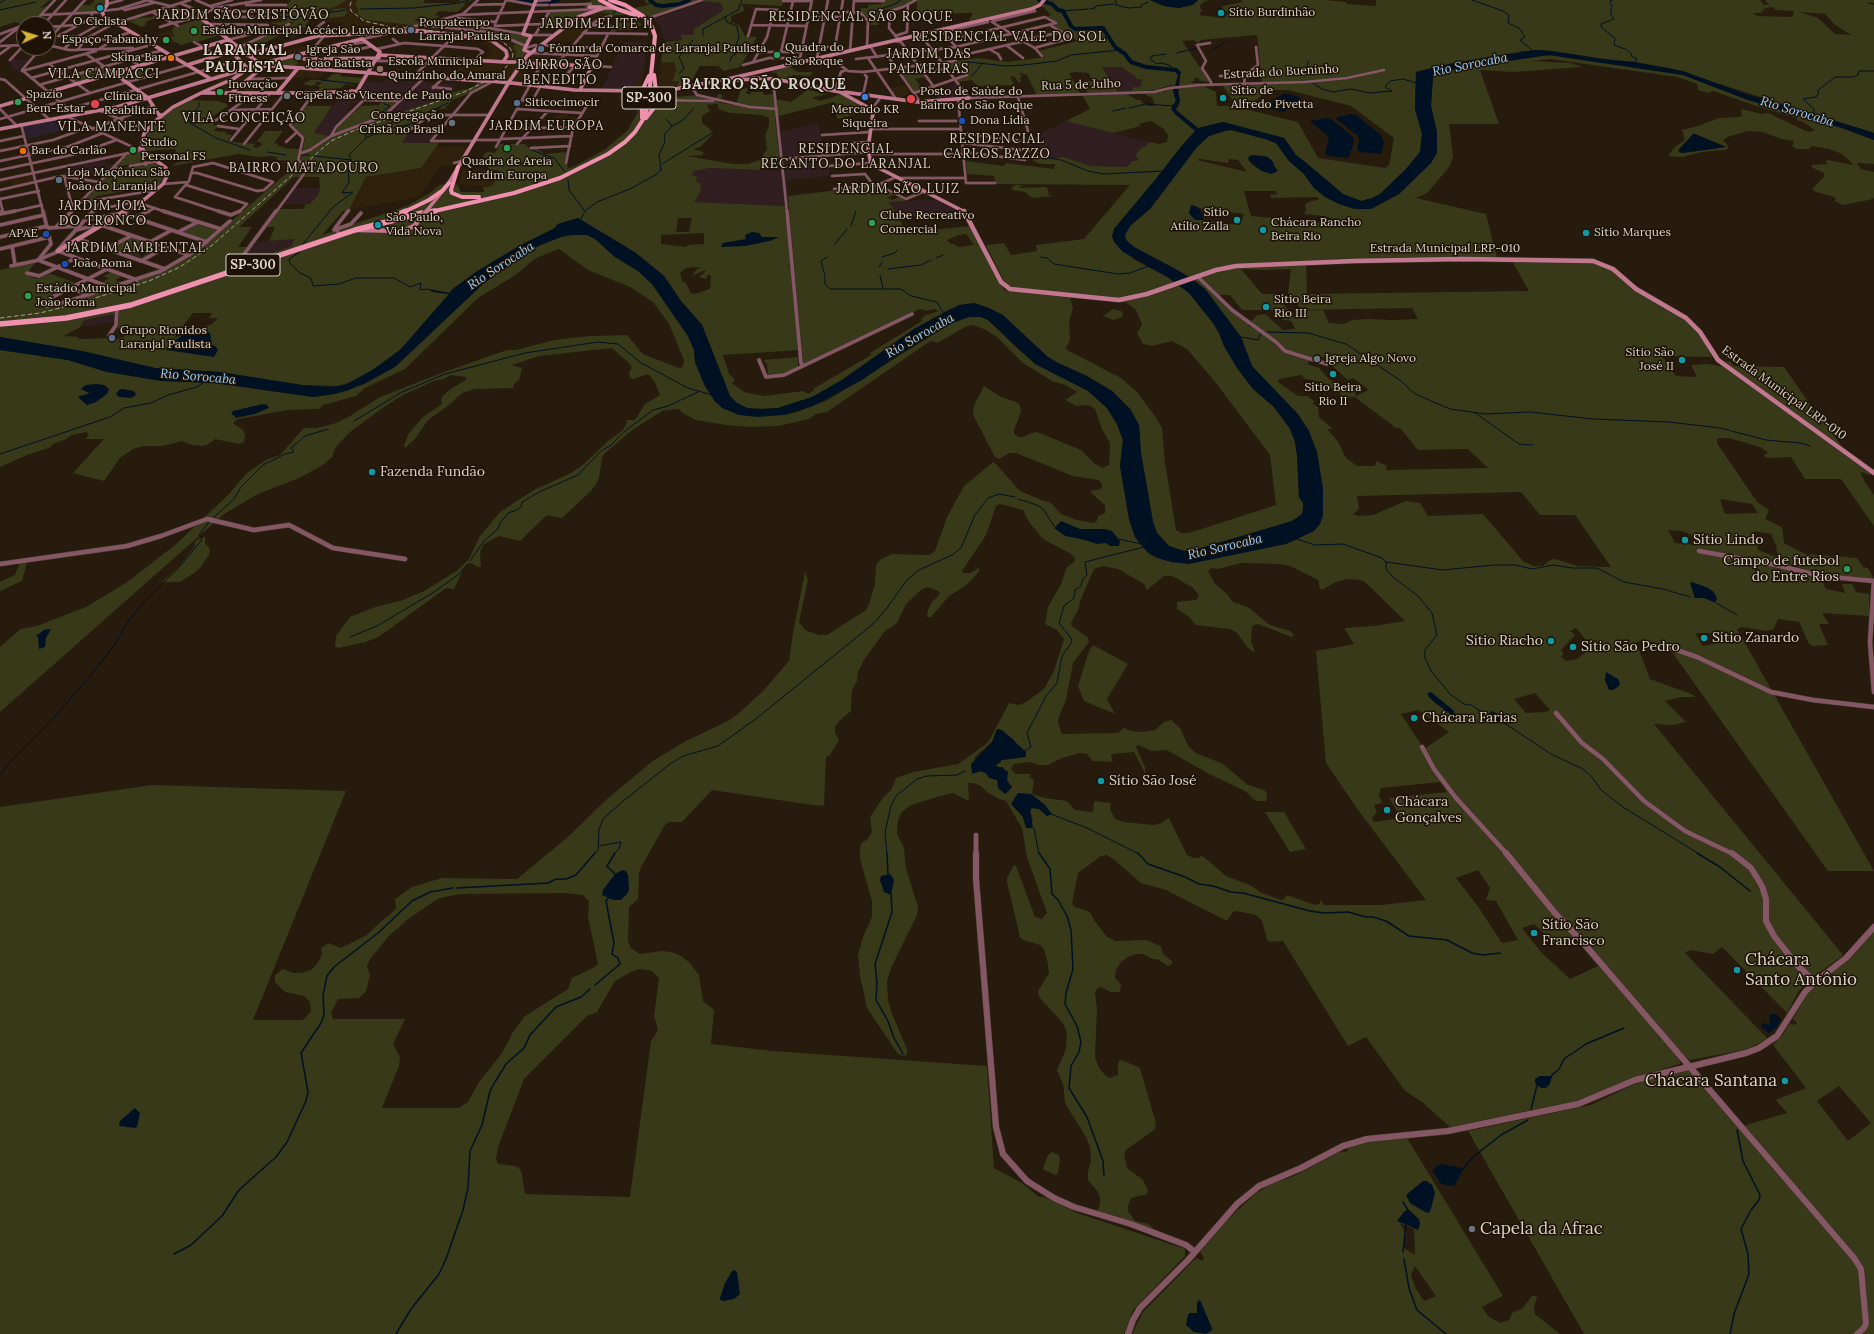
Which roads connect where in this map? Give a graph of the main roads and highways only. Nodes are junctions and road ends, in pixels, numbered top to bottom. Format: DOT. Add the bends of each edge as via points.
graph roads {
  1 [pos="600,0"];
  2 [pos="611,0"];
  3 [pos="607,4"];
  4 [pos="629,8"];
  5 [pos="622,11"];
  6 [pos="650,24"];
  7 [pos="652,68"];
  8 [pos="640,126"];
  9 [pos="458,167"];
  10 [pos="449,183"];
  11 [pos="514,193"];
  12 [pos="429,210"];
  13 [pos="423,214"];
  14 [pos="353,230"];
  15 [pos="0,324"];
  1 -- 3 [label="main road"];
  2 -- 3 [label="main road" via="607,1"];
  2 -- 4 [label="main road"];
  3 -- 5 [label="main road"];
  4 -- 5 [label="main road" via="629,11"];
  4 -- 6 [label="main road" via="642,15"];
  5 -- 6 [label="main road" via="638,16"];
  6 -- 7 [label="main road, SP-300" via="656,38"];
  7 -- 8 [label="main road, SP-300" via="648,105"];
  7 -- 8 [label="main road" via="643,91"];
  7 -- 8 [label="main road" via="655,100 653,109"];
  8 -- 11 [label="main road, SP-300" via="625,142 598,160 560,178"];
  9 -- 11 [label="main road" via="451,190 455,196"];
  10 -- 14 [label="main road" via="424,204"];
  11 -- 12 [label="main road, SP-300"];
  13 -- 14 [label="main road, SP-300"];
  14 -- 15 [label="main road, SP-300" via="162,296 117,308 58,320"];
}
